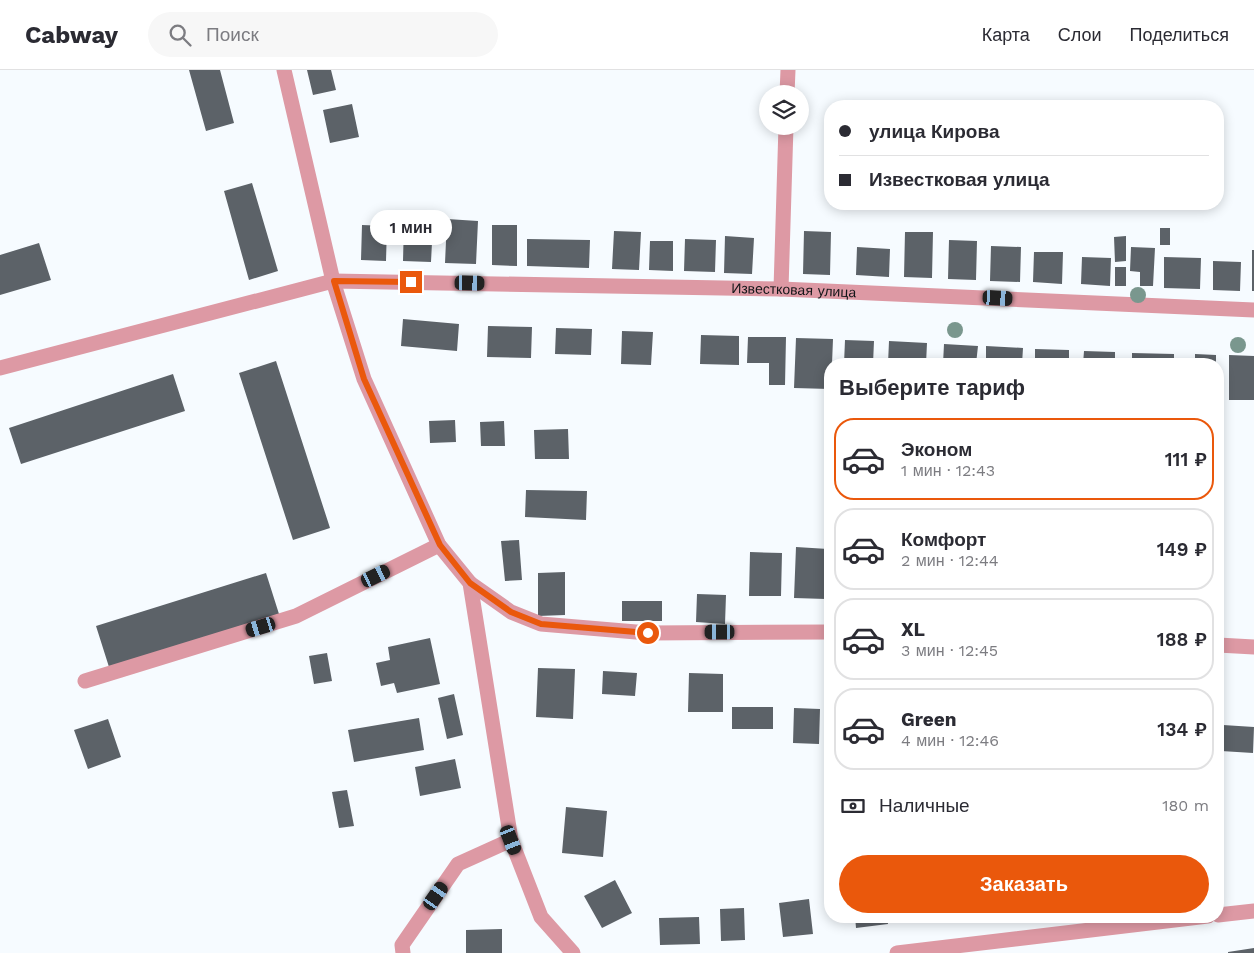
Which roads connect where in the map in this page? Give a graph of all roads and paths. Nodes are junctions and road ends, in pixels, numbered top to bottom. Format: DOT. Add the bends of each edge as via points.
graph roads {
  1 [pos="284,70"];
  2 [pos="788,70"];
  3 [pos="787,85"];
  4 [pos="786,135"];
  5 [pos="334,281"];
  6 [pos="781,289"];
  7 [pos="1254,310"];
  8 [pos="0,368"];
  9 [pos="440,545"];
  10 [pos="470,583"];
  11 [pos="824,632"];
  12 [pos="1224,644"];
  13 [pos="1254,647"];
  14 [pos="85,681"];
  15 [pos="511,840"];
  16 [pos="1254,911"];
  17 [pos="1224,914"];
  18 [pos="1149,923"];
  19 [pos="404,953"];
  20 [pos="573,953"];
  21 [pos="897,953"];
  1 -- 5 [label="street"];
  2 -- 3 [label="street"];
  4 -- 6 [label="street"];
  5 -- 6 [label="street, Известковая улица"];
  5 -- 8 [label="street, Известковая улица"];
  5 -- 9 [label="street" via="364,379"];
  6 -- 7 [label="street, Известковая улица"];
  9 -- 10 [label="street"];
  9 -- 14 [label="street" via="296,616"];
  10 -- 11 [label="street" via="511,612 541,624 648,633"];
  10 -- 15 [label="street"];
  12 -- 13 [label="street"];
  15 -- 19 [label="street" via="458,864 402,945"];
  15 -- 20 [label="street" via="541,917"];
  16 -- 17 [label="street"];
  18 -- 21 [label="street"];
}
